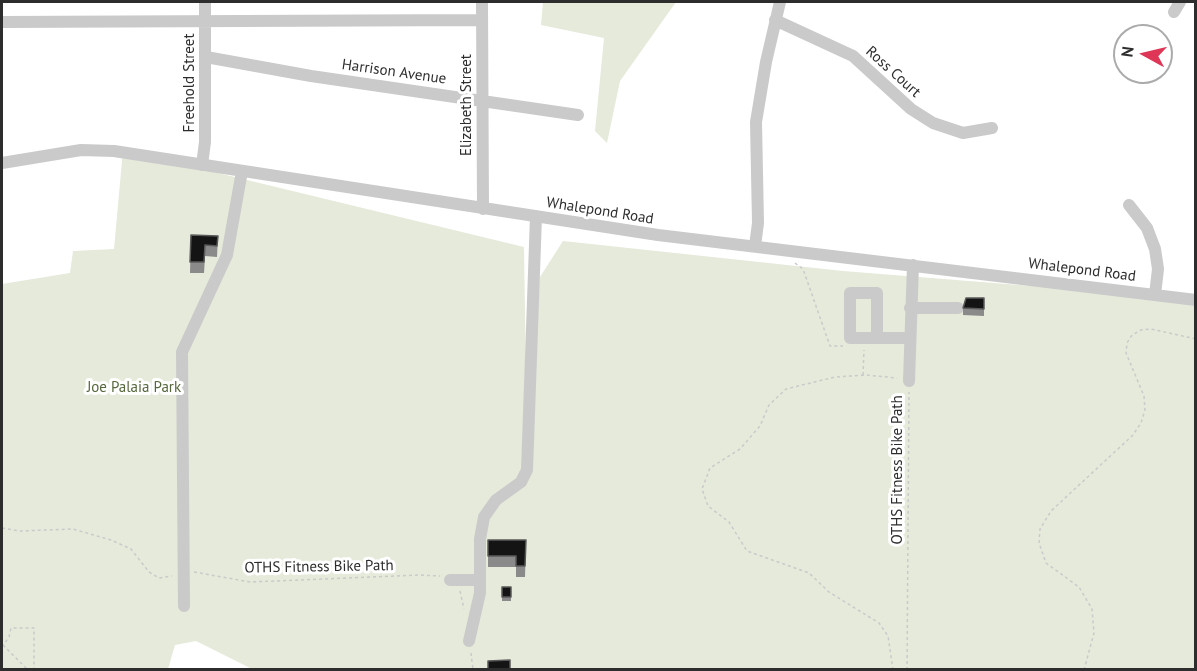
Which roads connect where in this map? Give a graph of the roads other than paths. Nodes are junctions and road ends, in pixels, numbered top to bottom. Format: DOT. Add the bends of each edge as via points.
graph roads {
  1 [pos="205,2"];
  2 [pos="482,2"];
  3 [pos="780,2"];
  4 [pos="482,20"];
  5 [pos="775,20"];
  6 [pos="2,22"];
  7 [pos="205,22"];
  8 [pos="206,57"];
  9 [pos="482,99"];
  10 [pos="578,115"];
  11 [pos="992,128"];
  12 [pos="2,163"];
  13 [pos="202,165"];
  14 [pos="242,171"];
  15 [pos="1129,205"];
  16 [pos="483,208"];
  17 [pos="536,216"];
  18 [pos="755,246"];
  19 [pos="913,265"];
  20 [pos="1155,295"];
  21 [pos="1196,300"];
  22 [pos="910,308"];
  23 [pos="958,308"];
  24 [pos="877,337"];
  25 [pos="909,338"];
  26 [pos="909,381"];
  27 [pos="450,580"];
  28 [pos="480,580"];
  29 [pos="184,606"];
  30 [pos="469,641"];
  1 -- 7 [label="street, Freehold Street"];
  2 -- 4 [label="street, Elizabeth Street"];
  3 -- 5 [label="street"];
  4 -- 7 [label="street"];
  4 -- 9 [label="street, Elizabeth Street"];
  5 -- 11 [label="street, Ross Court" via="853,56 911,109 933,123 963,133"];
  5 -- 18 [label="street" via="756,122"];
  6 -- 7 [label="street"];
  7 -- 8 [label="street, Freehold Street"];
  8 -- 9 [label="street, Harrison Avenue" via="310,76"];
  8 -- 13 [label="street, Freehold Street"];
  9 -- 10 [label="street, Harrison Avenue"];
  9 -- 16 [label="street, Elizabeth Street"];
  12 -- 13 [label="street, Whalepond Road" via="92,150"];
  13 -- 14 [label="street, Whalepond Road"];
  14 -- 16 [label="street, Whalepond Road"];
  14 -- 29 [label="street" via="227,255 182,352"];
  15 -- 20 [label="street" via="1148,228 1155,249"];
  16 -- 17 [label="street, Whalepond Road"];
  17 -- 18 [label="street, Whalepond Road"];
  17 -- 28 [label="street" via="527,470 521,482 496,500 484,517"];
  18 -- 19 [label="street, Whalepond Road"];
  19 -- 20 [label="street, Whalepond Road"];
  19 -- 22 [label="street"];
  20 -- 21 [label="street, Whalepond Road"];
  22 -- 23 [label="street"];
  22 -- 25 [label="street"];
  24 -- 25 [label="street"];
  25 -- 26 [label="street"];
  27 -- 28 [label="street"];
  28 -- 30 [label="street"];
}
